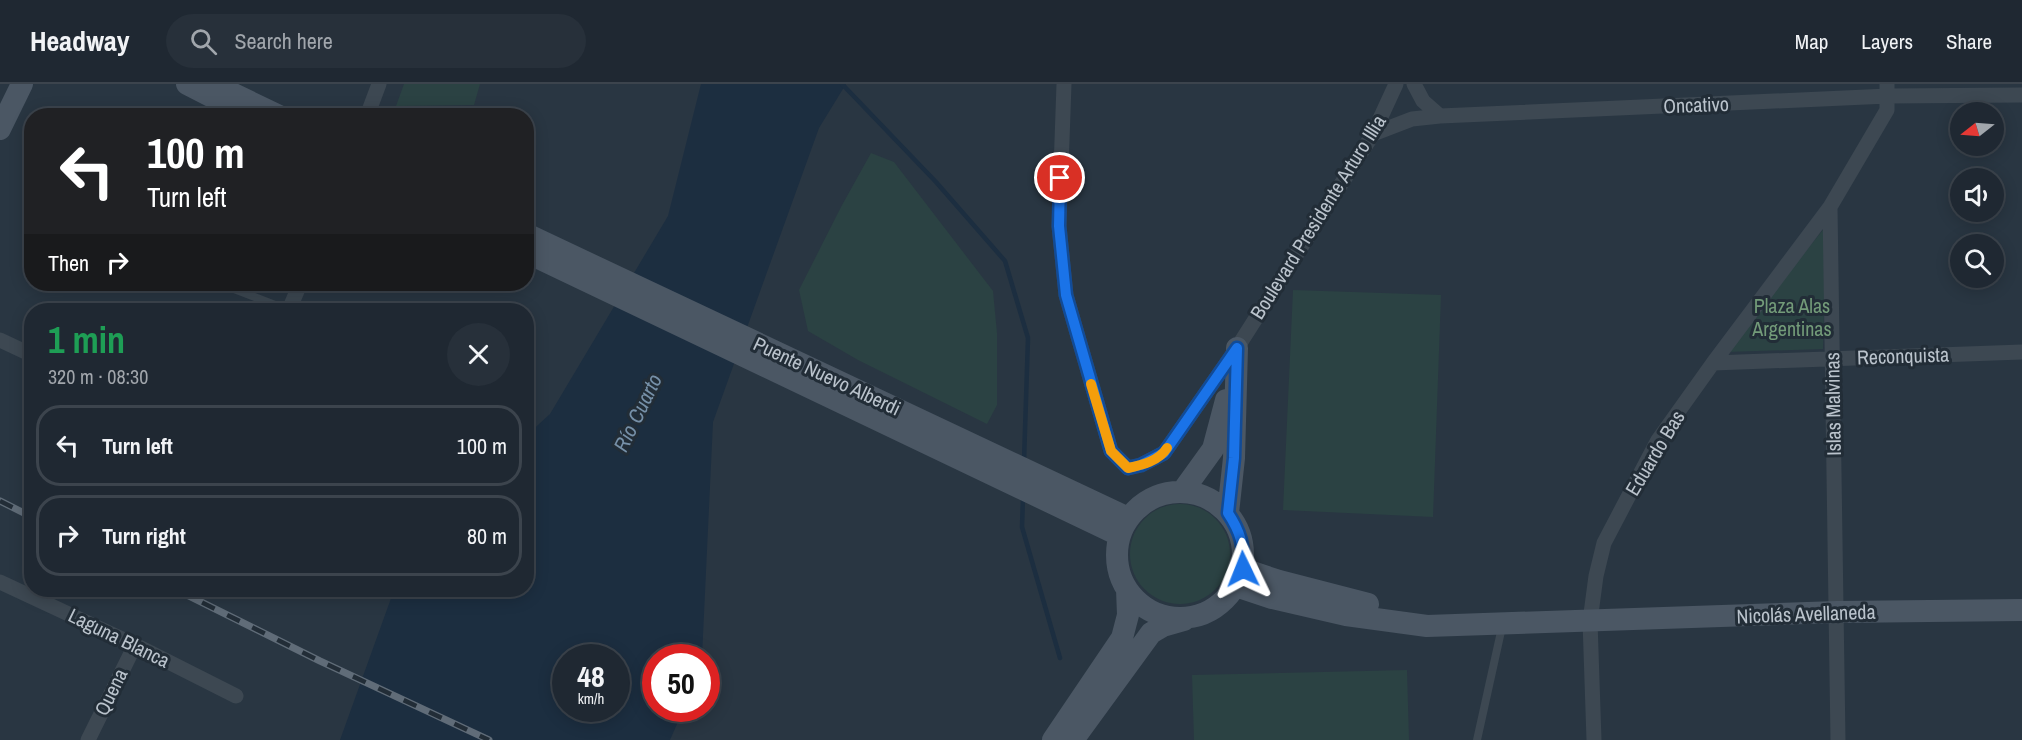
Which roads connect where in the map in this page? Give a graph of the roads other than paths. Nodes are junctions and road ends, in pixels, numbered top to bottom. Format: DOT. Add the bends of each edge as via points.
graph roads {
  1 [pos="22,84"];
  2 [pos="187,84"];
  3 [pos="213,84"];
  4 [pos="379,84"];
  5 [pos="1064,84"];
  6 [pos="1396,84"];
  7 [pos="1414,84"];
  8 [pos="1888,90"];
  9 [pos="2022,95"];
  10 [pos="234,108"];
  11 [pos="262,108"];
  12 [pos="371,108"];
  13 [pos="1440,116"];
  14 [pos="0,129"];
  15 [pos="1373,134"];
  16 [pos="1830,207"];
  17 [pos="534,238"];
  18 [pos="534,256"];
  19 [pos="239,291"];
  20 [pos="270,303"];
  21 [pos="0,340"];
  22 [pos="1237,348"];
  23 [pos="24,351"];
  24 [pos="2022,352"];
  25 [pos="1832,359"];
  26 [pos="1713,363"];
  27 [pos="1182,492"];
  28 [pos="1228,513"];
  29 [pos="1124,527"];
  30 [pos="1240,577"];
  31 [pos="0,582"];
  32 [pos="1127,589"];
  33 [pos="24,593"];
  34 [pos="32,597"];
  35 [pos="2022,609"];
  36 [pos="1837,612"];
  37 [pos="1191,618"];
  38 [pos="1590,621"];
  39 [pos="1503,625"];
  40 [pos="135,645"];
  41 [pos="236,696"];
  42 [pos="88,740"];
  43 [pos="1053,740"];
  44 [pos="1073,740"];
  45 [pos="1477,740"];
  46 [pos="1594,740"];
  47 [pos="1838,740"];
  1 -- 14 [label="main road"];
  2 -- 10 [label="main road"];
  3 -- 11 [label="main road"];
  4 -- 12 [label="street"];
  5 -- 22 [label="street, Boulevard Presidente Arturo Illia" via="1059,226 1066,295 1111,451 1128,468 1164,453"];
  6 -- 15 [label="street, Boulevard Presidente Arturo Illia"];
  7 -- 13 [label="street" via="1423,100"];
  8 -- 9 [label="street, Oncativo"];
  8 -- 13 [label="street, Oncativo"];
  8 -- 16 [label="street" via="1887,110"];
  13 -- 15 [label="street, Oncativo" via="1412,119"];
  15 -- 22 [label="street, Boulevard Presidente Arturo Illia"];
  16 -- 25 [label="street, Islas Malvinas"];
  16 -- 26 [label="street, Eduardo Bas"];
  17 -- 29 [label="main road, Puente Nuevo Alberdi"];
  18 -- 29 [label="main road, Puente Nuevo Alberdi"];
  19 -- 20 [label="lane"];
  21 -- 23 [label="street"];
  22 -- 27 [label="main road" via="1213,449"];
  22 -- 28 [label="main road"];
  24 -- 25 [label="street, Reconquista"];
  25 -- 26 [label="street, Reconquista"];
  25 -- 36 [label="street, Islas Malvinas"];
  26 -- 38 [label="street, Eduardo Bas" via="1658,440 1604,543"];
  27 -- 28 [label="main road" via="1199,494"];
  27 -- 29 [label="main road" via="1161,494 1142,504"];
  28 -- 30 [label="main road" via="1242,540"];
  29 -- 32 [label="main road" via="1117,552 1119,571"];
  30 -- 37 [label="main road" via="1225,600 1210,612"];
  30 -- 38 [label="main road, Nicolás Avellaneda" via="1279,581 1394,609 1522,612"];
  30 -- 39 [label="main road, Nicolás Avellaneda" via="1304,605 1387,622"];
  31 -- 33 [label="street, Laguna Blanca"];
  32 -- 37 [label="main road" via="1144,607 1166,617"];
  32 -- 43 [label="main road" via="1128,615 1122,638"];
  34 -- 40 [label="street, Laguna Blanca"];
  35 -- 36 [label="main road, Nicolás Avellaneda"];
  36 -- 38 [label="main road, Nicolás Avellaneda"];
  36 -- 47 [label="street, Islas Malvinas"];
  37 -- 44 [label="main road" via="1150,633"];
  38 -- 39 [label="main road, Nicolás Avellaneda"];
  38 -- 46 [label="street, Eduardo Bas"];
  39 -- 45 [label="lane"];
  40 -- 41 [label="street, Laguna Blanca"];
  40 -- 42 [label="street, Quena"];
}
